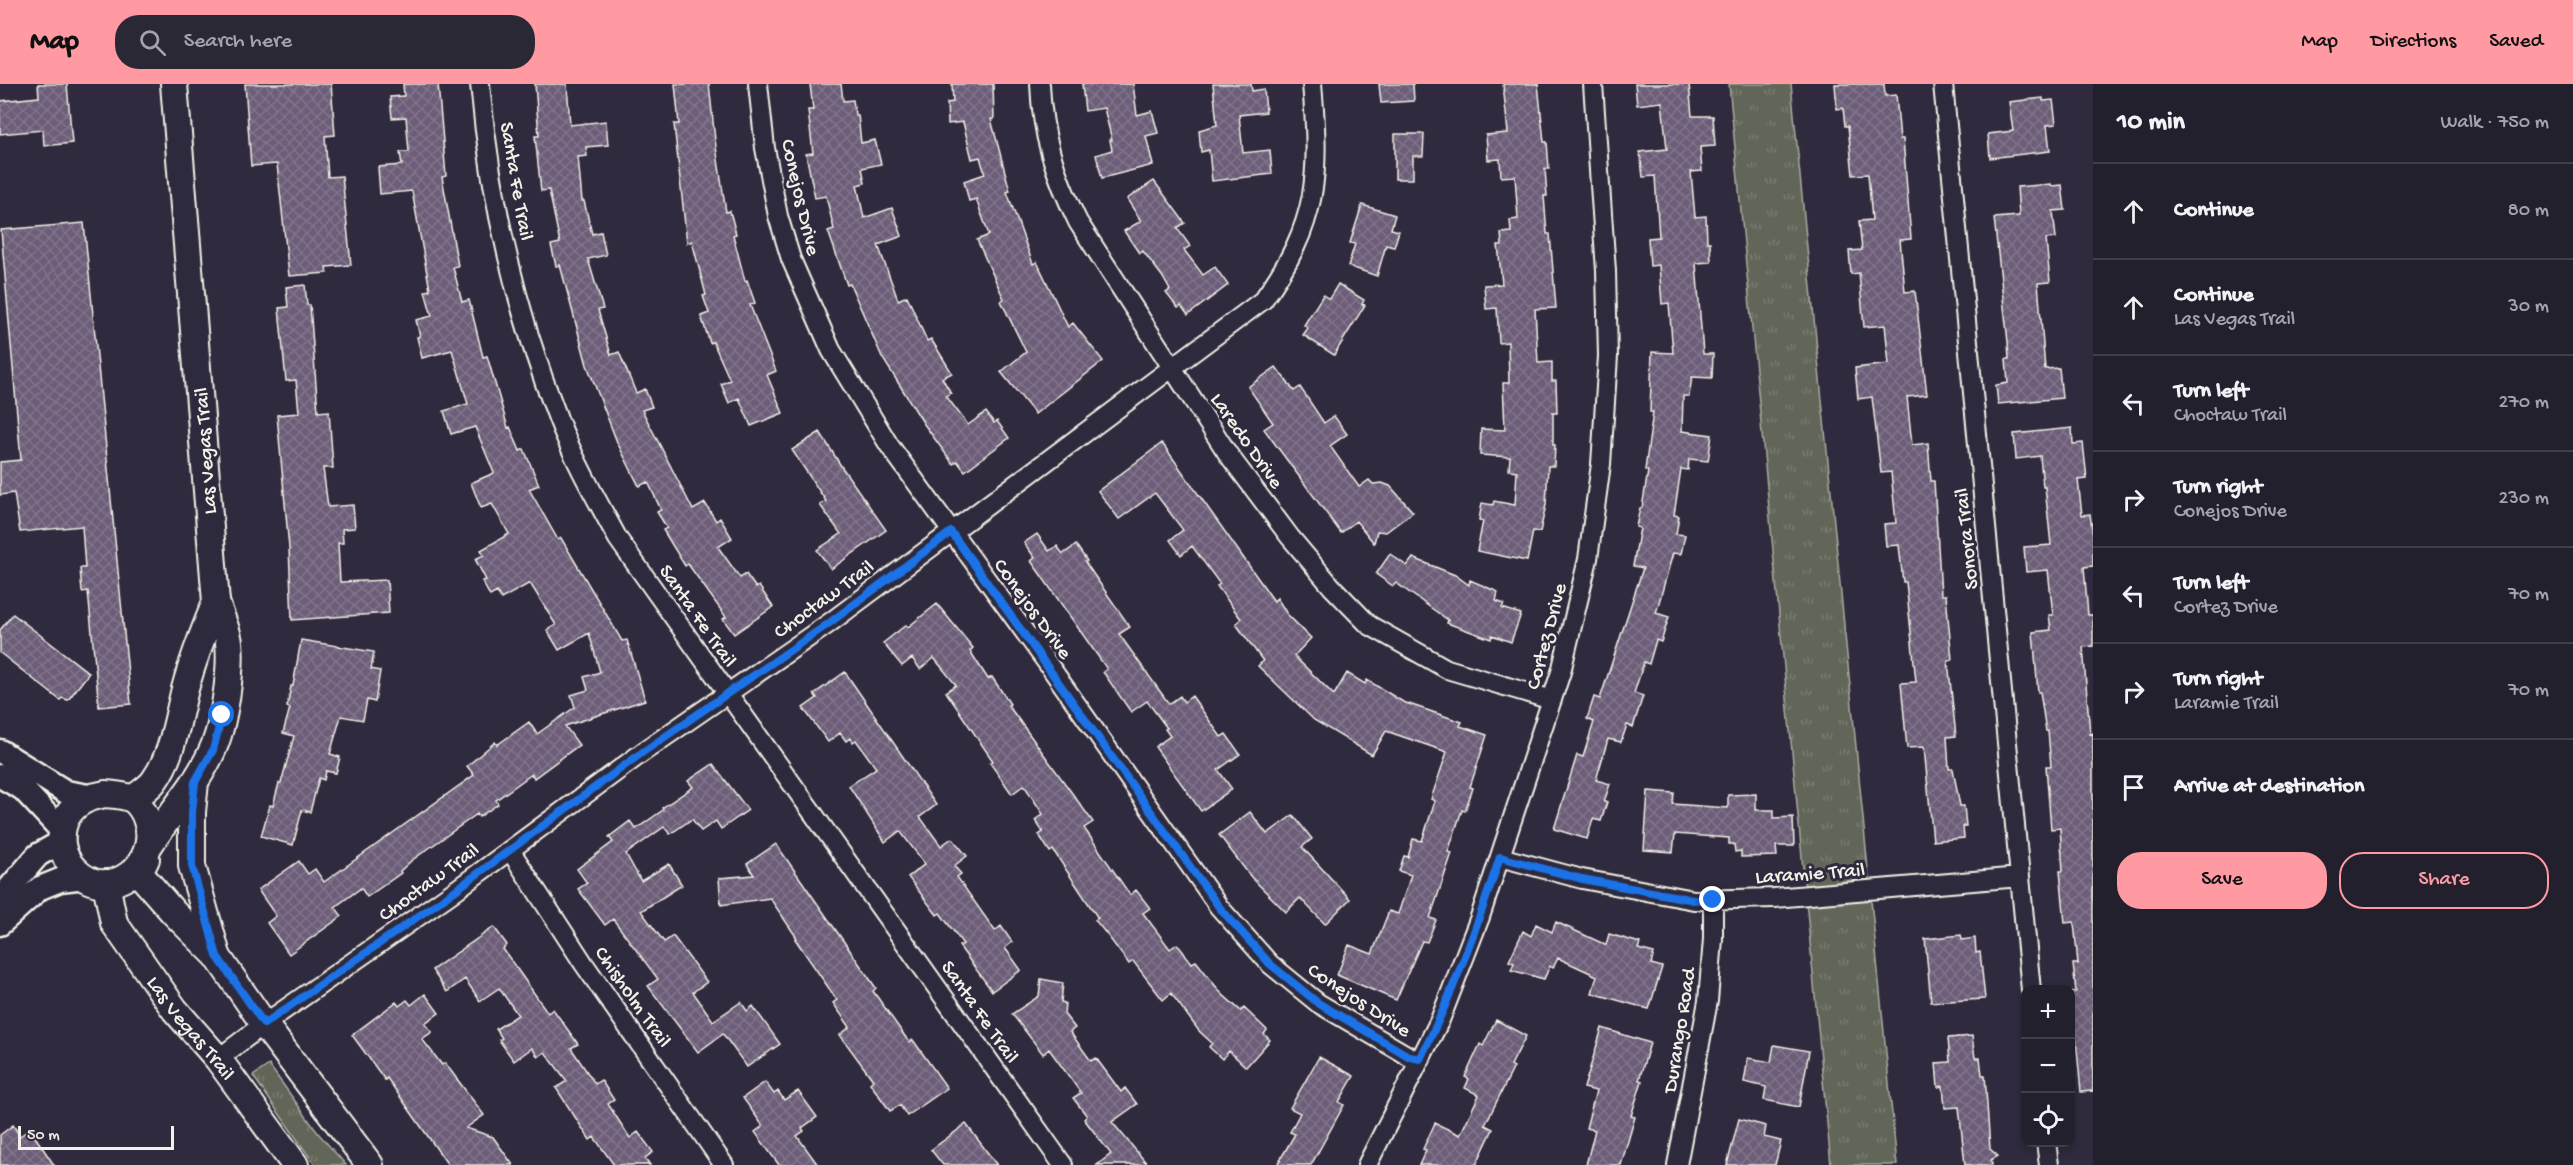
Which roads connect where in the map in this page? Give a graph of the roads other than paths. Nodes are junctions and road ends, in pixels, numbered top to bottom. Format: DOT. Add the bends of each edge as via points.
graph roads {
  1 [pos="174,84"];
  2 [pos="480,84"];
  3 [pos="758,84"];
  4 [pos="1040,84"];
  5 [pos="1312,84"];
  6 [pos="1593,84"];
  7 [pos="1943,84"];
  8 [pos="1172,368"];
  9 [pos="951,532"];
  10 [pos="216,602"];
  11 [pos="727,694"];
  12 [pos="1552,700"];
  13 [pos="0,751"];
  14 [pos="0,776"];
  15 [pos="195,782"];
  16 [pos="94,797"];
  17 [pos="133,800"];
  18 [pos="61,837"];
  19 [pos="510,850"];
  20 [pos="148,851"];
  21 [pos="1500,857"];
  22 [pos="2020,878"];
  23 [pos="95,880"];
  24 [pos="0,899"];
  25 [pos="1713,900"];
  26 [pos="0,924"];
  27 [pos="217,956"];
  28 [pos="2031,985"];
  29 [pos="264,1024"];
  30 [pos="218,1059"];
  31 [pos="1420,1059"];
  32 [pos="2047,1147"];
  33 [pos="295,1165"];
  34 [pos="369,1165"];
  35 [pos="724,1165"];
  36 [pos="1063,1165"];
  37 [pos="1367,1165"];
  38 [pos="1677,1165"];
  39 [pos="2049,1165"];
  1 -- 10 [label="main road, Las Vegas Trail"];
  2 -- 11 [label="street, Santa Fe Trail" via="509,262 560,422 618,539"];
  3 -- 9 [label="street, Conejos Drive" via="765,148 791,259 831,350 888,446"];
  4 -- 8 [label="street, Laredo Drive" via="1048,148 1060,185 1078,222"];
  5 -- 8 [label="street, Choctaw Trail" via="1317,140 1314,195 1301,236 1263,300"];
  6 -- 12 [label="street, Cortez Drive" via="1608,356 1601,464 1588,559"];
  7 -- 22 [label="street, Sonora Trail"];
  8 -- 9 [label="street, Choctaw Trail"];
  8 -- 12 [label="street, Laredo Drive" via="1228,454 1290,537 1369,625 1448,669"];
  9 -- 11 [label="street, Choctaw Trail"];
  9 -- 31 [label="street, Conejos Drive" via="1219,907 1263,956 1318,1003 1410,1057"];
  10 -- 15 [label="main road" via="229,641 228,673 213,750"];
  10 -- 17 [label="main road, Las Vegas Trail" via="199,643 177,730 154,781"];
  11 -- 19 [label="street, Choctaw Trail"];
  11 -- 36 [label="street, Santa Fe Trail"];
  12 -- 21 [label="street, Cortez Drive"];
  13 -- 16 [label="street" via="66,792"];
  14 -- 18 [label="street" via="22,789"];
  15 -- 20 [label="main road"];
  15 -- 27 [label="main road" via="192,866"];
  16 -- 17 [label="main road" via="105,794"];
  16 -- 18 [label="main road" via="67,815"];
  17 -- 20 [label="main road" via="145,813 150,828"];
  18 -- 23 [label="main road" via="66,857 77,872"];
  18 -- 24 [label="street" via="38,855"];
  19 -- 29 [label="street, Choctaw Trail"];
  19 -- 35 [label="street, Chisholm Trail"];
  20 -- 23 [label="main road" via="135,872 121,880"];
  20 -- 27 [label="main road" via="139,873"];
  21 -- 25 [label="street, Laramie Trail" via="1582,879 1694,900"];
  21 -- 31 [label="street, Cortez Drive" via="1444,1009"];
  22 -- 25 [label="street, Laramie Trail"];
  22 -- 28 [label="street, Sonora Trail"];
  23 -- 26 [label="street" via="60,880 40,888"];
  23 -- 30 [label="main road, Las Vegas Trail" via="114,922 175,1010"];
  25 -- 38 [label="street, Durango Road" via="1708,1002"];
  27 -- 29 [label="main road"];
  29 -- 30 [label="street, Choctaw Trail"];
  29 -- 34 [label="main road"];
  30 -- 33 [label="main road, Las Vegas Trail"];
  31 -- 37 [label="street, Cortez Drive"];
  32 -- 39 [label="street"];
}
